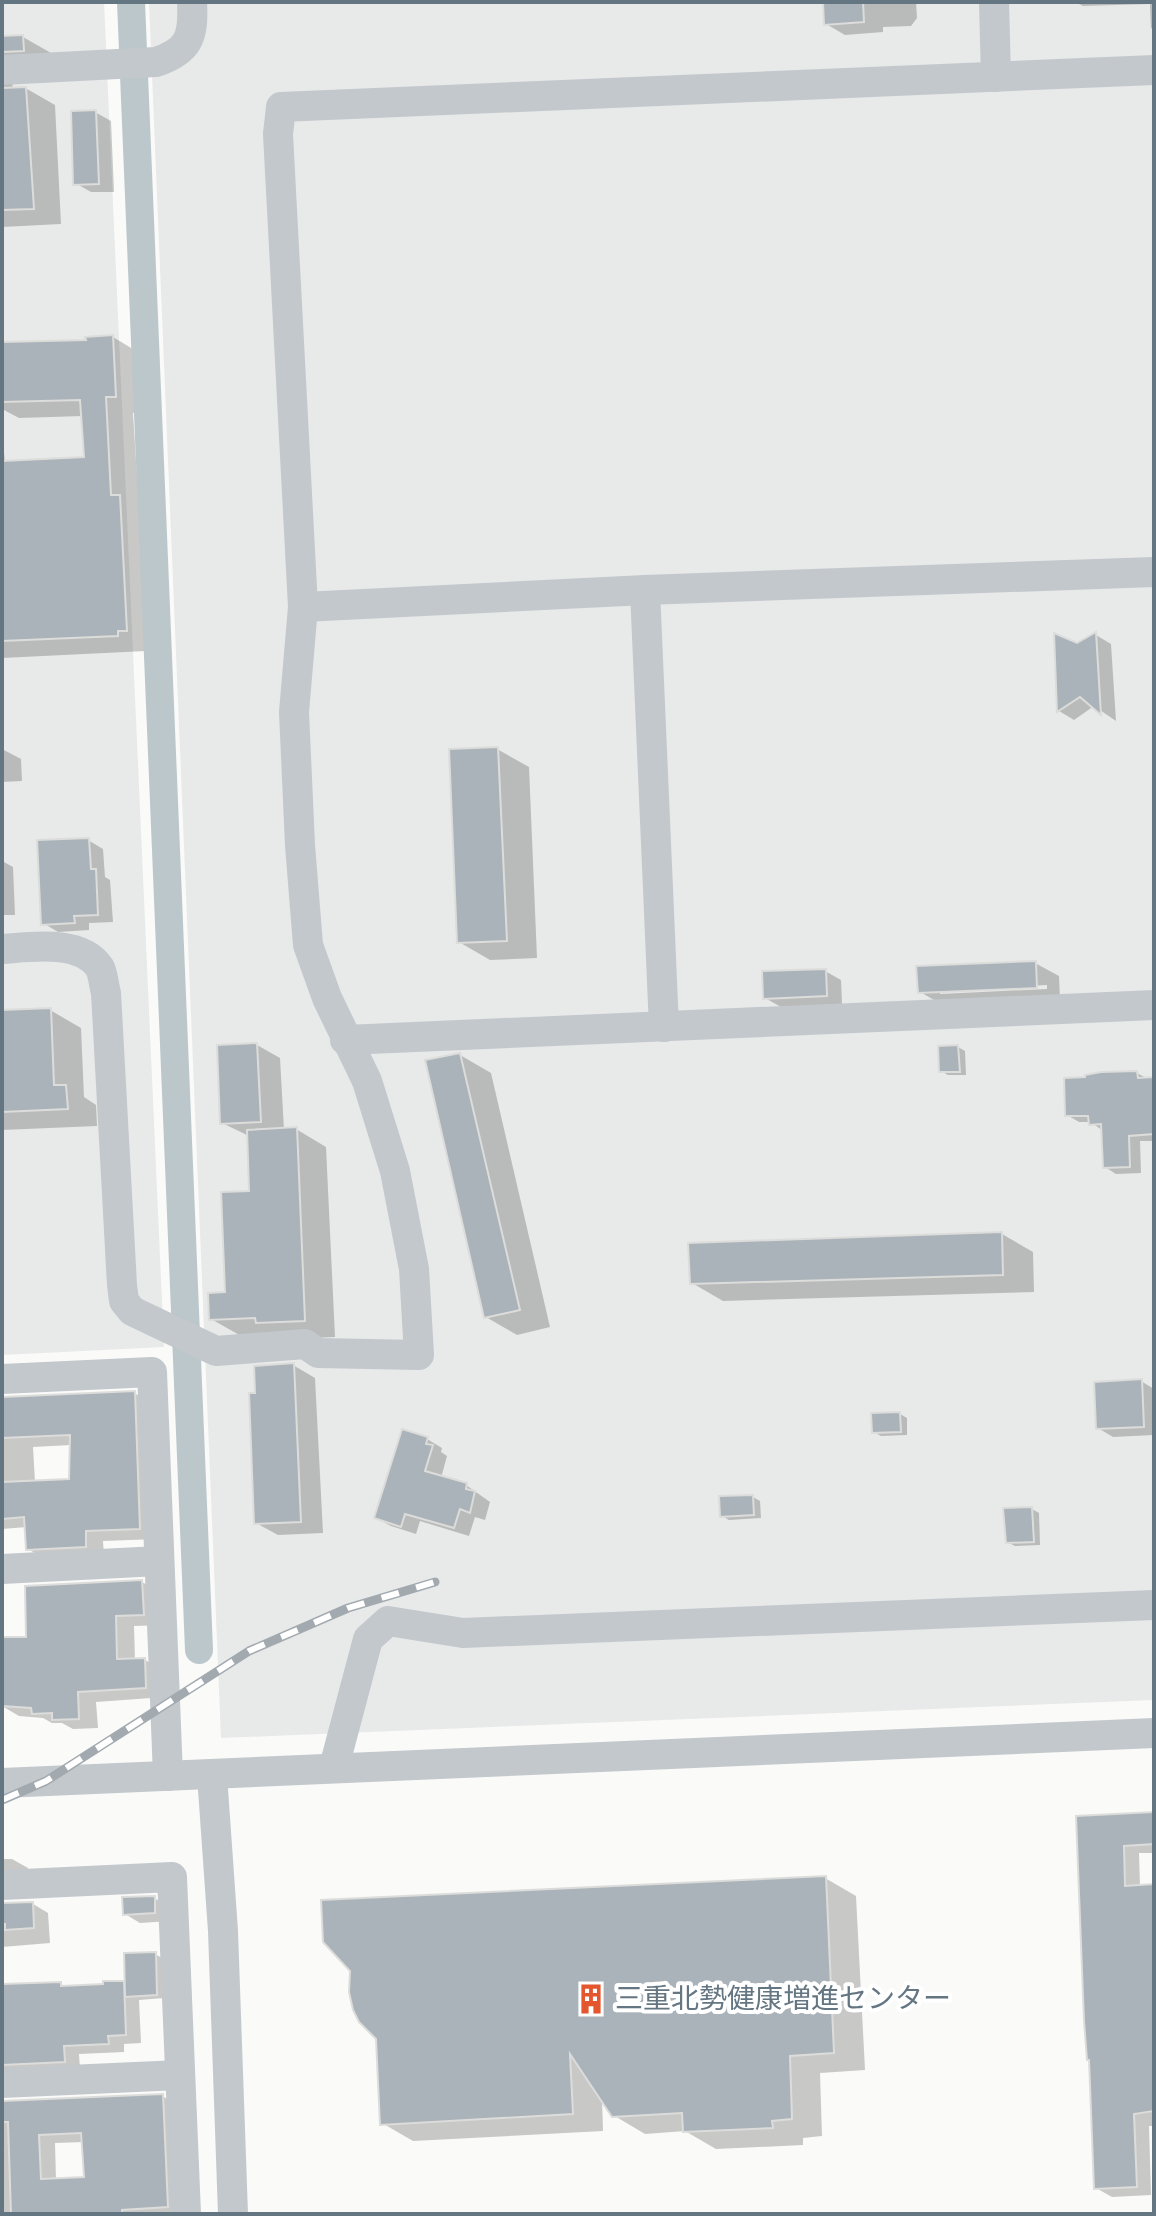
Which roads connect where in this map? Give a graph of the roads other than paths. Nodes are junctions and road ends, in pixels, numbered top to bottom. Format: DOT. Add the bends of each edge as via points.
graph roads {
  1 [pos="192,2"];
  2 [pos="994,2"];
  3 [pos="2,70"];
  4 [pos="1154,70"];
  5 [pos="996,77"];
  6 [pos="1154,572"];
  7 [pos="645,590"];
  8 [pos="303,607"];
  9 [pos="2,949"];
  10 [pos="1154,1005"];
  11 [pos="664,1027"];
  12 [pos="345,1040"];
  13 [pos="2,1379"];
  14 [pos="159,1561"];
  15 [pos="2,1569"];
  16 [pos="1154,1605"];
  17 [pos="1154,1733"];
  18 [pos="337,1753"];
  19 [pos="212,1775"];
  20 [pos="168,1776"];
  21 [pos="2,1783"];
  22 [pos="2,1885"];
  23 [pos="180,2075"];
  24 [pos="2,2083"];
  25 [pos="186,2214"];
  26 [pos="233,2214"];
  1 -- 3 [label="street" via="188,40 178,55 156,62"];
  2 -- 5 [label="street"];
  4 -- 5 [label="street"];
  5 -- 8 [label="street" via="281,107 278,134"];
  6 -- 7 [label="street"];
  7 -- 8 [label="street"];
  7 -- 11 [label="street"];
  8 -- 12 [label="street" via="294,712 308,945"];
  9 -- 12 [label="street" via="76,949 100,968 106,993 124,1301 132,1311 216,1351 305,1344 318,1353 419,1355 414,1269 395,1171 367,1081"];
  10 -- 11 [label="street"];
  11 -- 12 [label="street"];
  13 -- 14 [label="street" via="152,1372"];
  14 -- 15 [label="street"];
  14 -- 20 [label="street"];
  16 -- 18 [label="street" via="463,1633 388,1621 368,1639"];
  17 -- 18 [label="street"];
  18 -- 19 [label="street"];
  19 -- 20 [label="street"];
  19 -- 26 [label="street"];
  20 -- 21 [label="street"];
  22 -- 23 [label="street" via="172,1877"];
  23 -- 24 [label="street"];
  23 -- 25 [label="street"];
}
